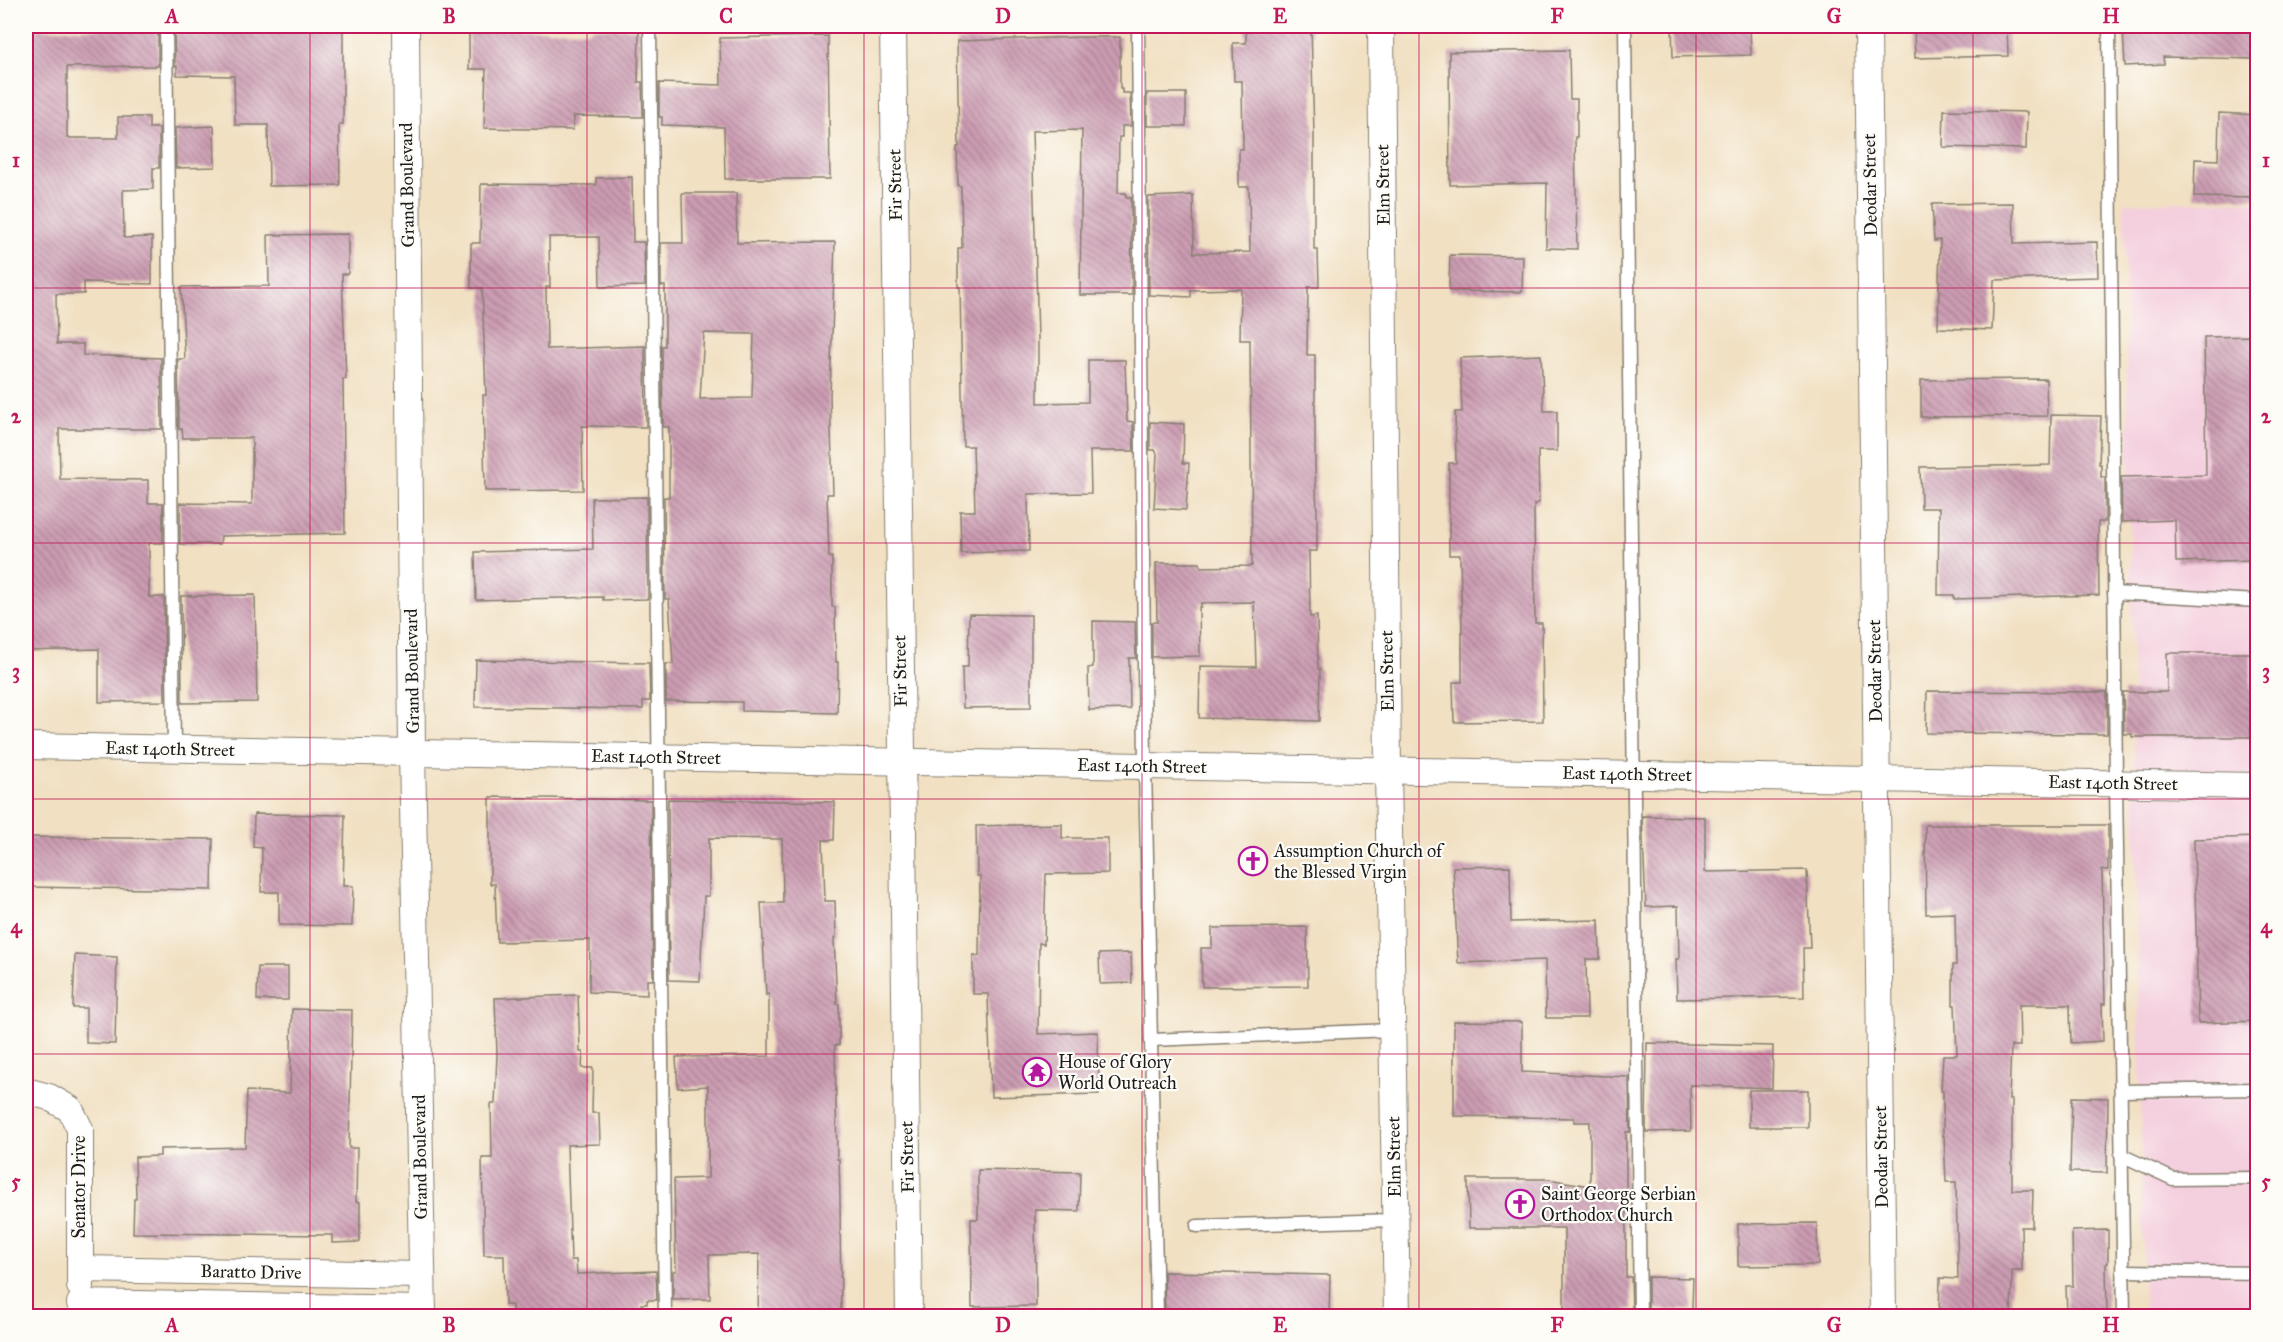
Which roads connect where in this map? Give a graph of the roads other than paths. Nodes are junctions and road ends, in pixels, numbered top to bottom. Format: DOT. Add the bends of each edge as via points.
graph roads {
  1 [pos="166,26"];
  2 [pos="406,26"];
  3 [pos="650,26"];
  4 [pos="893,26"];
  5 [pos="1138,26"];
  6 [pos="1381,26"];
  7 [pos="1625,26"];
  8 [pos="1868,26"];
  9 [pos="2109,26"];
  10 [pos="2114,593"];
  11 [pos="2258,601"];
  12 [pos="26,746"];
  13 [pos="174,749"];
  14 [pos="412,753"];
  15 [pos="657,757"];
  16 [pos="901,762"];
  17 [pos="1145,766"];
  18 [pos="1388,770"];
  19 [pos="1634,775"];
  20 [pos="1876,779"];
  21 [pos="2116,783"];
  22 [pos="2258,786"];
  23 [pos="1392,1030"];
  24 [pos="1151,1040"];
  25 [pos="2258,1089"];
  26 [pos="26,1091"];
  27 [pos="2121,1091"];
  28 [pos="2121,1155"];
  29 [pos="2258,1178"];
  30 [pos="1395,1220"];
  31 [pos="1197,1226"];
  32 [pos="80,1269"];
  33 [pos="2123,1270"];
  34 [pos="2258,1273"];
  35 [pos="422,1275"];
  36 [pos="80,1310"];
  37 [pos="423,1313"];
  38 [pos="664,1317"];
  39 [pos="909,1317"];
  40 [pos="1157,1317"];
  41 [pos="1397,1317"];
  42 [pos="1640,1317"];
  43 [pos="1883,1317"];
  44 [pos="2124,1317"];
  1 -- 13 [label="lane"];
  2 -- 14 [label="street, Grand Boulevard"];
  3 -- 15 [label="lane"];
  4 -- 16 [label="street, Fir Street"];
  5 -- 17 [label="lane"];
  6 -- 18 [label="street, Elm Street"];
  7 -- 19 [label="lane"];
  8 -- 20 [label="street, Deodar Street"];
  9 -- 10 [label="lane"];
  10 -- 11 [label="lane"];
  10 -- 21 [label="lane"];
  12 -- 13 [label="street, East 140th Street"];
  13 -- 14 [label="street, East 140th Street"];
  14 -- 15 [label="street, East 140th Street"];
  14 -- 35 [label="street, Grand Boulevard"];
  15 -- 16 [label="street, East 140th Street"];
  15 -- 38 [label="lane"];
  16 -- 17 [label="street, East 140th Street"];
  16 -- 39 [label="street, Fir Street"];
  17 -- 18 [label="street, East 140th Street"];
  17 -- 24 [label="lane"];
  18 -- 19 [label="street, East 140th Street"];
  18 -- 23 [label="street, Elm Street"];
  19 -- 20 [label="street, East 140th Street"];
  19 -- 42 [label="lane"];
  20 -- 21 [label="street, East 140th Street"];
  20 -- 43 [label="street, Deodar Street"];
  21 -- 22 [label="street, East 140th Street"];
  21 -- 27 [label="lane"];
  23 -- 24 [label="lane"];
  23 -- 30 [label="street, Elm Street"];
  24 -- 40 [label="lane"];
  25 -- 27 [label="lane"];
  26 -- 32 [label="street, Senator Drive" via="49,1097 70,1109 80,1129"];
  27 -- 28 [label="lane"];
  28 -- 29 [label="lane" via="2173,1179"];
  28 -- 33 [label="lane"];
  30 -- 31 [label="lane"];
  30 -- 41 [label="street, Elm Street"];
  32 -- 35 [label="street, Baratto Drive"];
  32 -- 36 [label="street, Senator Drive"];
  33 -- 34 [label="lane"];
  33 -- 44 [label="lane"];
  35 -- 37 [label="street, Grand Boulevard"];
  36 -- 37 [label="street, Baratto Drive"];
}
